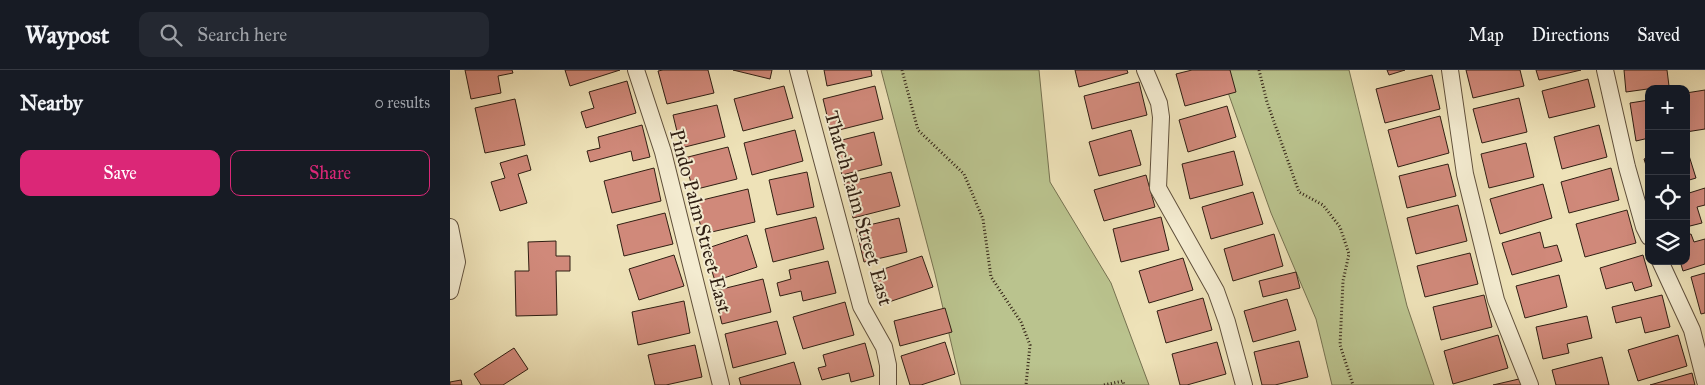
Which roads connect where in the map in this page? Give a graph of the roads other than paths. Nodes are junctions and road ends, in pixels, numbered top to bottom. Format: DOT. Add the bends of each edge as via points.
graph roads {
  1 [pos="636,70"];
  2 [pos="798,70"];
  3 [pos="1144,70"];
  4 [pos="1450,70"];
  5 [pos="1605,70"];
  6 [pos="450,227"];
  7 [pos="1645,229"];
  8 [pos="1662,265"];
  9 [pos="451,290"];
  10 [pos="1705,381"];
  11 [pos="721,385"];
  12 [pos="888,385"];
  13 [pos="1244,385"];
  14 [pos="1530,385"];
  1 -- 11 [label="street, Pindo Palm Street East" via="662,152"];
  2 -- 12 [label="street, Thatch Palm Street East" via="861,306 884,347"];
  3 -- 13 [label="street" via="1159,103 1161,117 1158,188 1216,291"];
  4 -- 14 [label="street" via="1465,174 1496,300"];
  5 -- 7 [label="street"];
  6 -- 9 [label="street" via="457,262"];
  8 -- 10 [label="street" via="1692,330"];
}
